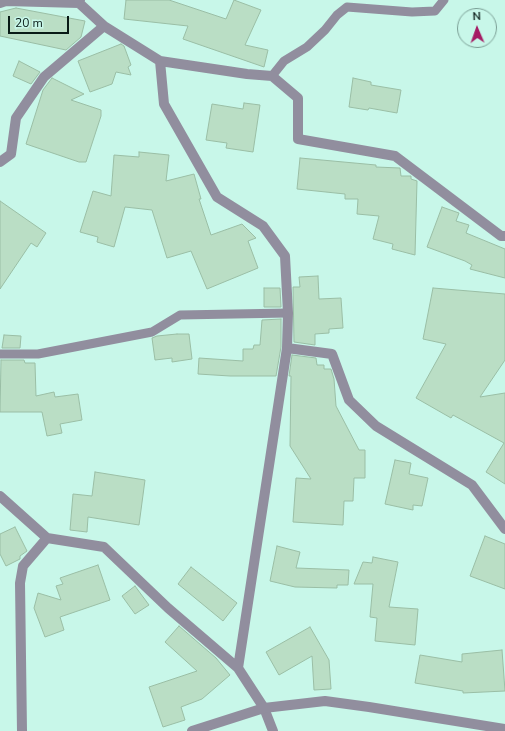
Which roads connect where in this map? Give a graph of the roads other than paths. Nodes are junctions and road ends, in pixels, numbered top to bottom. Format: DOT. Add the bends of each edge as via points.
graph roads {
  1 [pos="6,0"];
  2 [pos="444,0"];
  3 [pos="80,2"];
  4 [pos="0,3"];
  5 [pos="104,26"];
  6 [pos="160,61"];
  7 [pos="272,76"];
  8 [pos="0,162"];
  9 [pos="505,236"];
  10 [pos="288,313"];
  11 [pos="287,348"];
  12 [pos="0,354"];
  13 [pos="0,496"];
  14 [pos="505,528"];
  15 [pos="47,538"];
  16 [pos="238,668"];
  17 [pos="264,708"];
  18 [pos="505,729"];
  19 [pos="22,731"];
  20 [pos="192,731"];
  21 [pos="273,731"];
  1 -- 3 [label="street"];
  1 -- 4 [label="street"];
  2 -- 7 [label="lane" via="435,11 412,12 347,7 307,46 284,61"];
  3 -- 5 [label="street"];
  5 -- 6 [label="street"];
  5 -- 8 [label="street" via="44,77 16,118 12,154"];
  6 -- 7 [label="street"];
  6 -- 10 [label="street" via="164,104 217,197 263,226 285,256"];
  7 -- 9 [label="street" via="298,98 298,139 395,156"];
  10 -- 11 [label="street"];
  10 -- 12 [label="lane" via="180,315 152,332 38,354"];
  11 -- 14 [label="street" via="332,354 349,400 376,426 472,485"];
  11 -- 16 [label="street"];
  13 -- 15 [label="street"];
  15 -- 16 [label="street" via="104,547 168,608"];
  15 -- 19 [label="street" via="23,566 20,583"];
  16 -- 17 [label="street"];
  17 -- 18 [label="street" via="325,702"];
  17 -- 20 [label="street"];
  17 -- 21 [label="street"];
}
